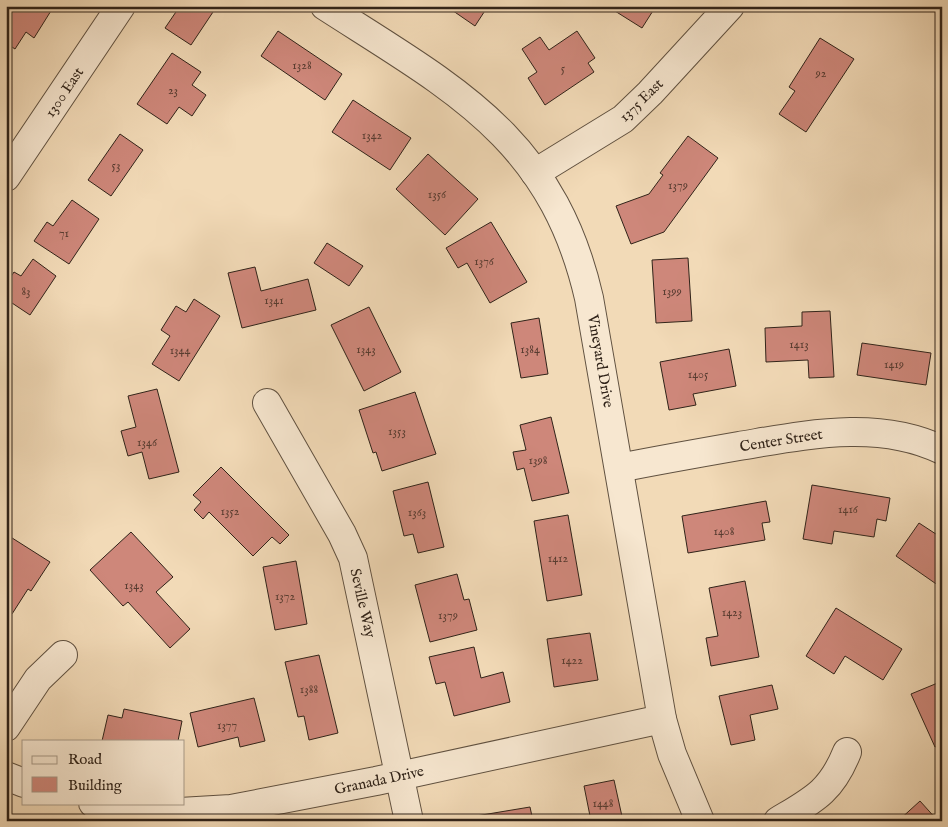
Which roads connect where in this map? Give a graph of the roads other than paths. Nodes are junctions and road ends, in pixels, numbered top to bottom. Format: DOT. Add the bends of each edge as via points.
graph roads {
  1 [pos="121,6"];
  2 [pos="325,6"];
  3 [pos="730,6"];
  4 [pos="535,173"];
  5 [pos="6,177"];
  6 [pos="267,403"];
  7 [pos="942,450"];
  8 [pos="619,468"];
  9 [pos="64,655"];
  10 [pos="662,719"];
  11 [pos="6,727"];
  12 [pos="848,752"];
  13 [pos="6,776"];
  14 [pos="399,776"];
  15 [pos="22,782"];
  16 [pos="96,804"];
  17 [pos="128,815"];
  18 [pos="409,821"];
  19 [pos="700,821"];
  20 [pos="778,821"];
  1 -- 5 [label="street, 1300 East"];
  2 -- 4 [label="street, Vineyard Drive" via="469,101 515,145"];
  3 -- 4 [label="street, 1375 East" via="623,119"];
  4 -- 8 [label="street, Vineyard Drive" via="555,202 585,277"];
  6 -- 14 [label="street, Seville Way" via="353,558"];
  7 -- 8 [label="street, Center Street" via="878,433 841,432"];
  8 -- 10 [label="street, Vineyard Drive"];
  9 -- 11 [label="street" via="38,679"];
  10 -- 14 [label="street, Granada Drive"];
  10 -- 19 [label="street, Vineyard Drive" via="672,754"];
  12 -- 20 [label="street" via="841,768 818,797"];
  13 -- 15 [label="street"];
  14 -- 17 [label="street, Granada Drive" via="231,809"];
  14 -- 18 [label="street, Seville Way"];
  16 -- 17 [label="street, Granada Drive"];
}
